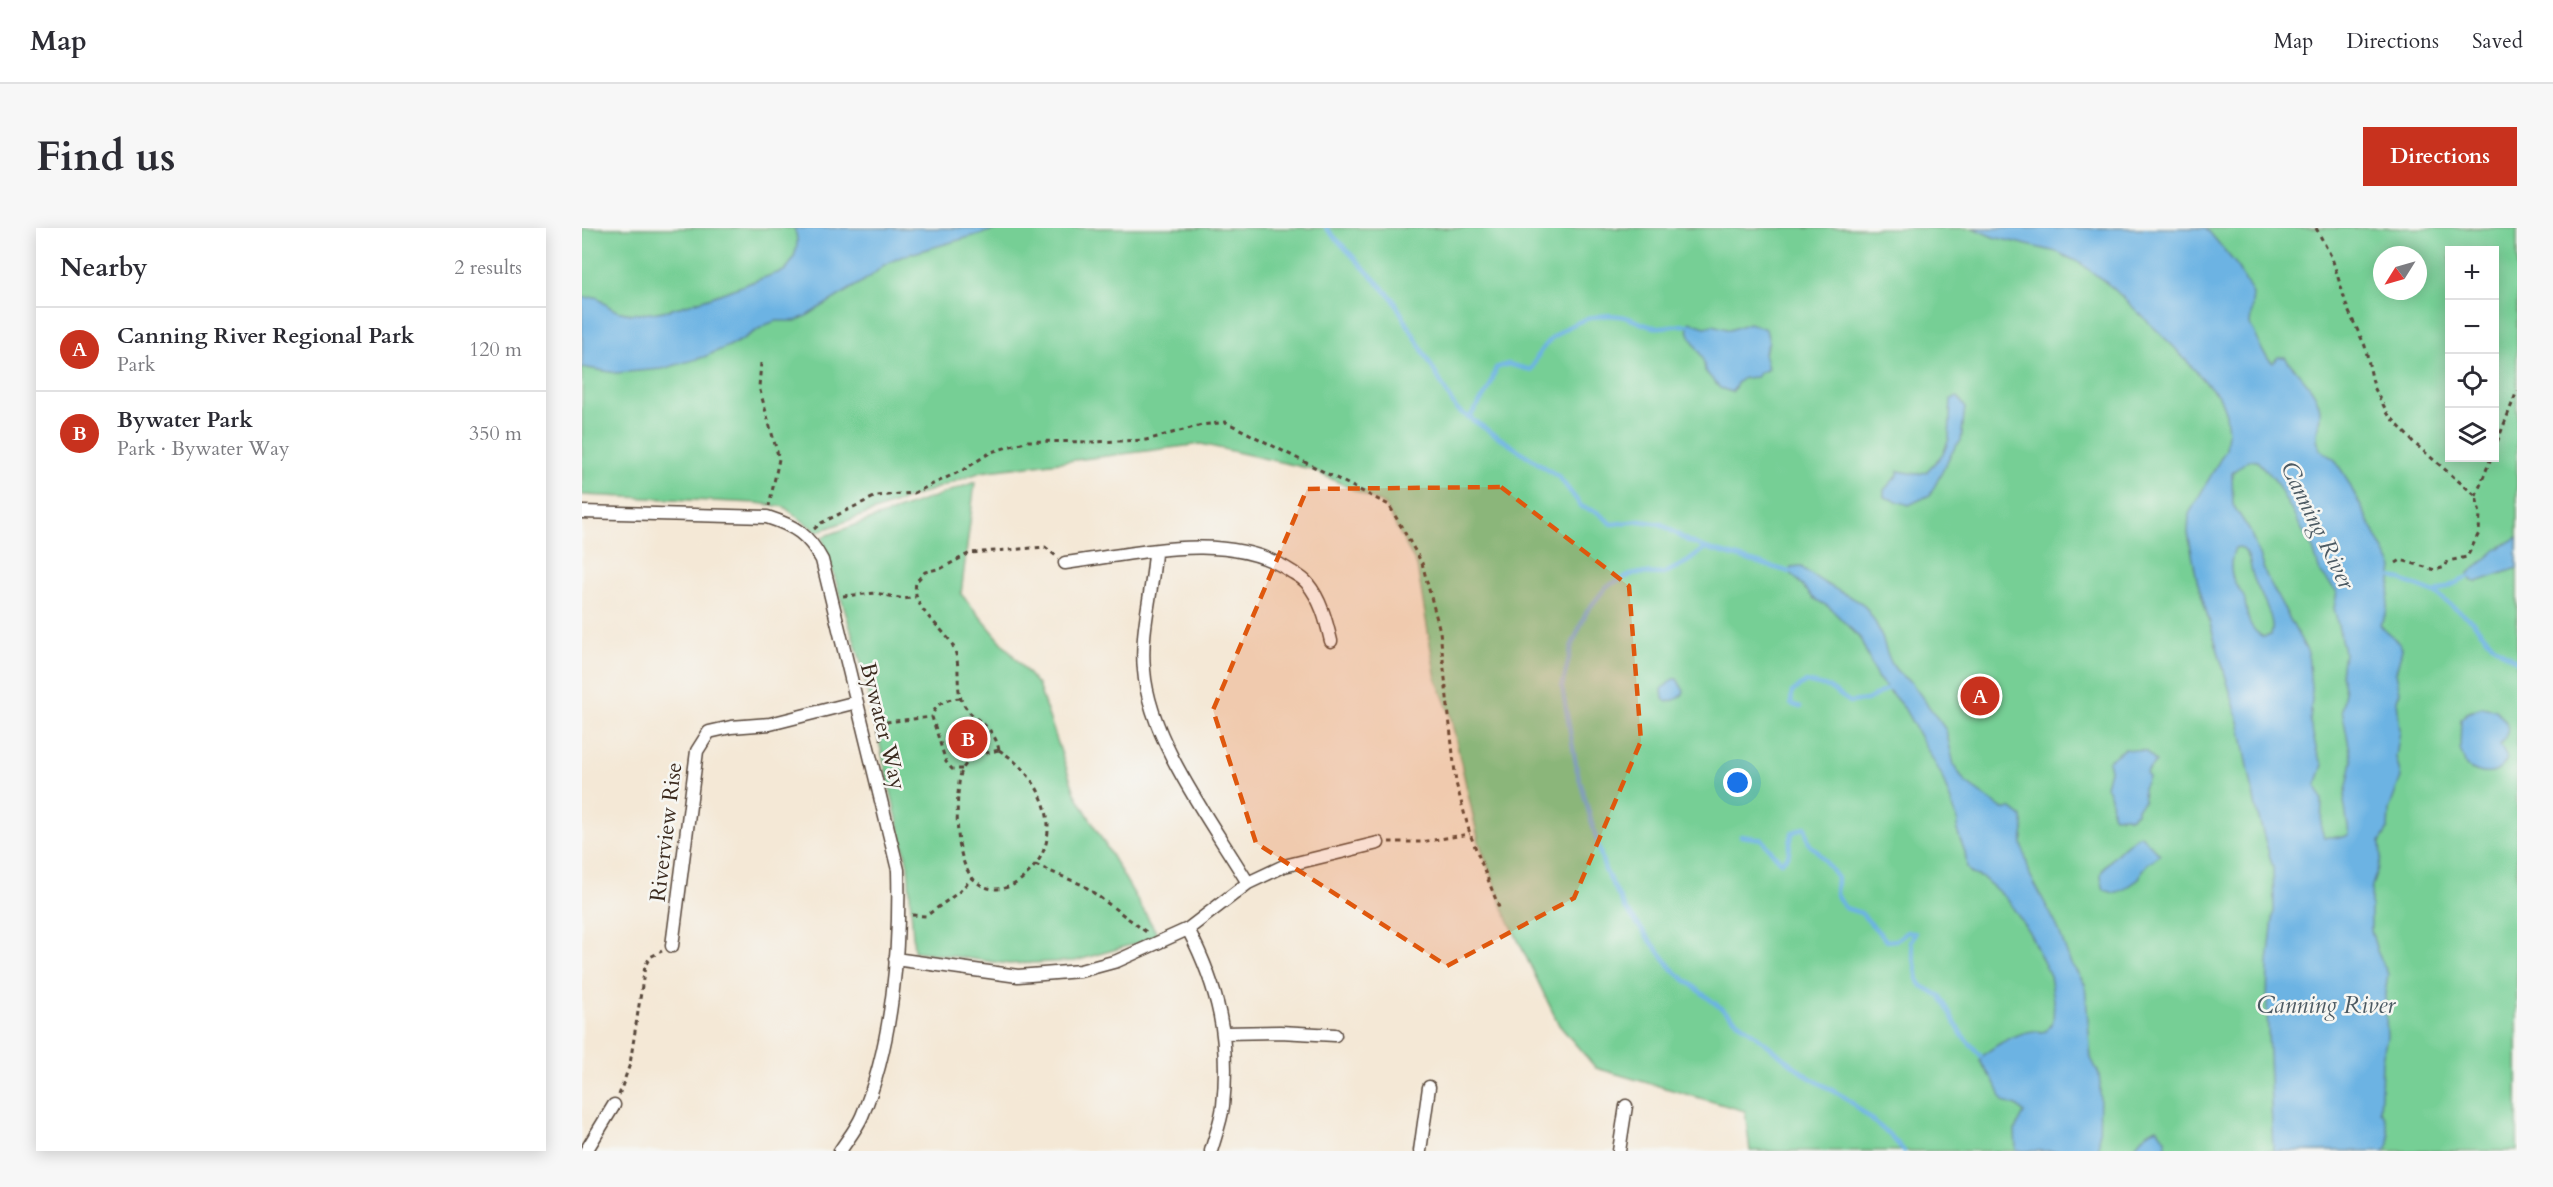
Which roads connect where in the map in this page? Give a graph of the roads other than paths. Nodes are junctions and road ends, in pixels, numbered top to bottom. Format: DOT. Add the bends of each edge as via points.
graph roads {
  1 [pos="582,512"];
  2 [pos="1155,552"];
  3 [pos="1065,563"];
  4 [pos="1330,641"];
  5 [pos="856,702"];
  6 [pos="1378,843"];
  7 [pos="1248,882"];
  8 [pos="1188,929"];
  9 [pos="672,946"];
  10 [pos="895,959"];
  11 [pos="1224,1033"];
  12 [pos="1335,1035"];
  13 [pos="1429,1087"];
  14 [pos="614,1105"];
  15 [pos="1626,1106"];
  16 [pos="586,1151"];
  17 [pos="840,1151"];
  18 [pos="1211,1151"];
  19 [pos="1420,1151"];
  20 [pos="1619,1151"];
  1 -- 5 [label="street, Bywater Way" via="766,509 789,524 813,542 822,560"];
  2 -- 3 [label="street"];
  2 -- 4 [label="street" via="1202,546 1240,550 1276,561 1306,582 1323,609"];
  2 -- 7 [label="street" via="1143,640 1148,699 1176,764"];
  5 -- 9 [label="street, Riverview Rise" via="770,724 709,732 697,751"];
  5 -- 10 [label="street, Bywater Way" via="898,870 900,922"];
  6 -- 7 [label="street" via="1284,866"];
  7 -- 8 [label="street"];
  8 -- 10 [label="street" via="1117,962 1080,971 1018,976"];
  8 -- 11 [label="street" via="1213,986"];
  10 -- 17 [label="street, Bywater Way" via="885,1039 874,1082 861,1118"];
  11 -- 12 [label="street"];
  11 -- 18 [label="street" via="1222,1108"];
  13 -- 19 [label="street"];
  14 -- 16 [label="street"];
  15 -- 20 [label="street"];
}
